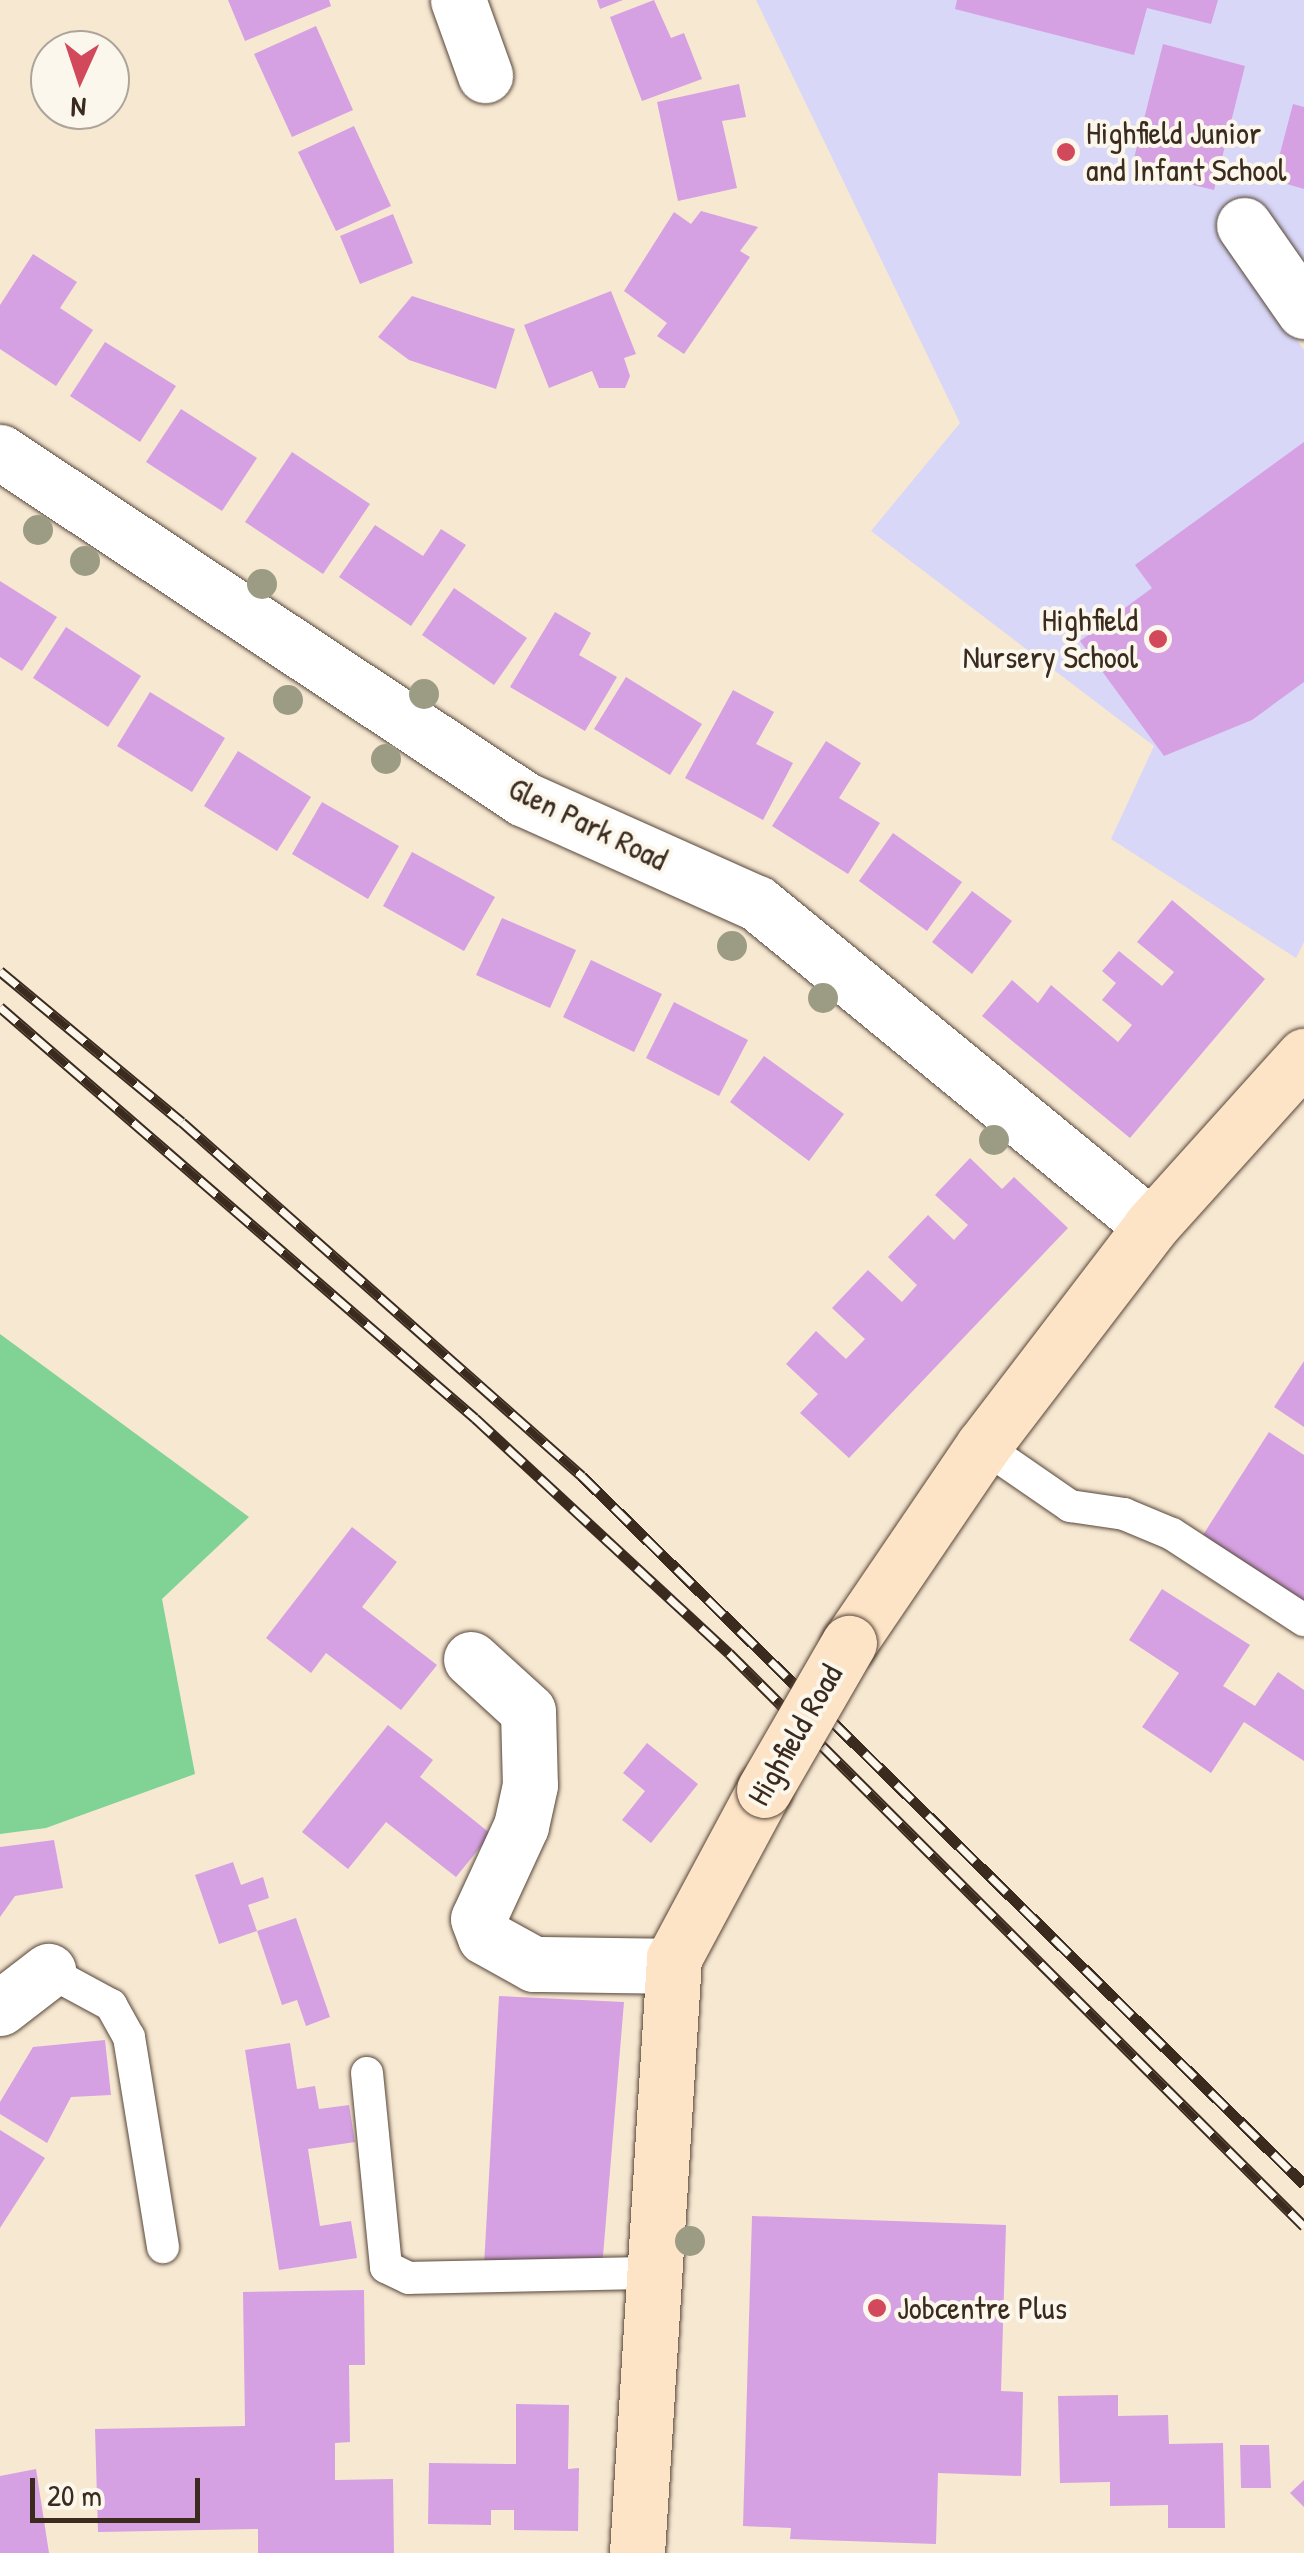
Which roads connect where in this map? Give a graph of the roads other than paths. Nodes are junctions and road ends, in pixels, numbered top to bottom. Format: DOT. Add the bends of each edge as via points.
graph roads {
  1 [pos="458,0"];
  2 [pos="485,75"];
  3 [pos="1244,225"];
  4 [pos="1304,311"];
  5 [pos="0,452"];
  6 [pos="1304,1056"];
  7 [pos="1151,1226"];
  8 [pos="983,1446"];
  9 [pos="1304,1620"];
  10 [pos="471,1659"];
  11 [pos="674,1966"];
  12 [pos="48,1971"];
  13 [pos="0,2008"];
  14 [pos="367,2074"];
  15 [pos="163,2247"];
  16 [pos="652,2273"];
  17 [pos="637,2553"];
  1 -- 2 [label="street"];
  3 -- 4 [label="street"];
  5 -- 7 [label="street, Glen Park Road" via="524,799 757,903"];
  6 -- 7 [label="main road, Highfield Road"];
  7 -- 8 [label="main road, Highfield Road"];
  8 -- 9 [label="lane" via="1070,1506 1124,1514 1172,1534"];
  8 -- 11 [label="main road, Highfield Road, bridge" via="849,1643 713,1876"];
  10 -- 11 [label="street" via="528,1711 530,1785 521,1826 478,1919 485,1937 534,1964"];
  11 -- 16 [label="main road, Highfield Road"];
  12 -- 13 [label="street"];
  12 -- 15 [label="lane" via="111,2005 129,2038"];
  14 -- 16 [label="lane" via="386,2267 409,2278"];
  16 -- 17 [label="main road, Highfield Road"];
}
